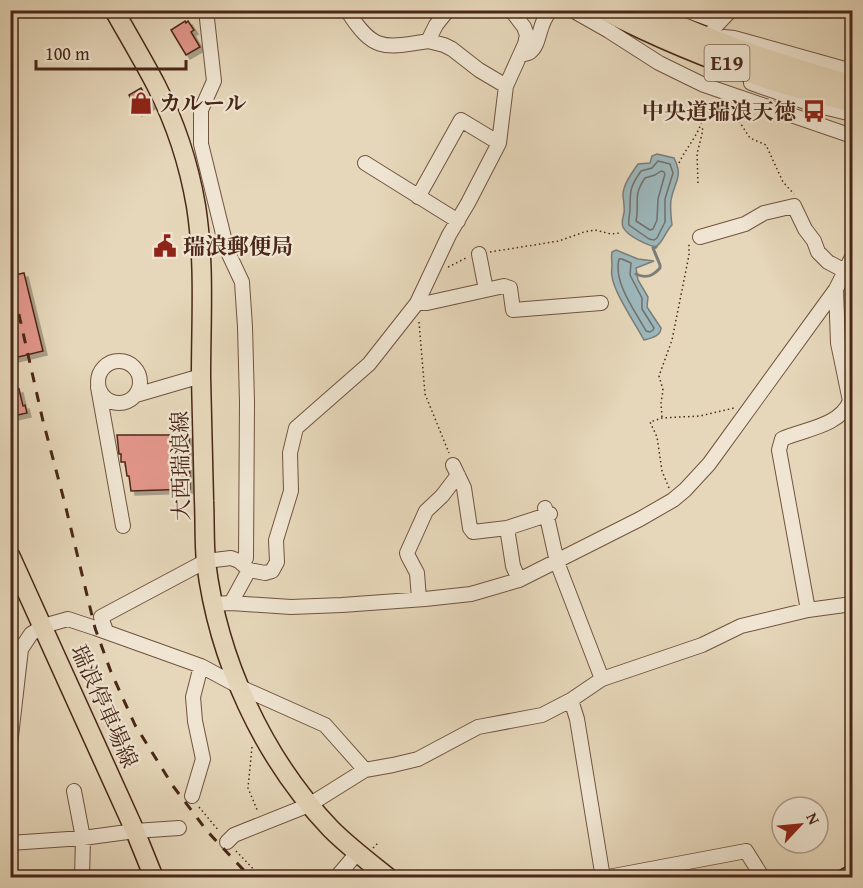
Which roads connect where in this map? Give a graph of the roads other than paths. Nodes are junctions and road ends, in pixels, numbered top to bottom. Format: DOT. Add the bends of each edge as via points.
graph roads {
  1 [pos="114,10"];
  2 [pos="206,10"];
  3 [pos="448,10"];
  4 [pos="511,10"];
  5 [pos="551,10"];
  6 [pos="572,10"];
  7 [pos="606,10"];
  8 [pos="642,10"];
  9 [pos="685,10"];
  10 [pos="731,10"];
  11 [pos="348,12"];
  12 [pos="680,37"];
  13 [pos="428,41"];
  14 [pos="520,55"];
  15 [pos="852,71"];
  16 [pos="506,86"];
  17 [pos="852,86"];
  18 [pos="852,102"];
  19 [pos="852,114"];
  20 [pos="852,136"];
  21 [pos="499,143"];
  22 [pos="365,163"];
  23 [pos="418,197"];
  24 [pos="215,198"];
  25 [pos="195,204"];
  26 [pos="458,221"];
  27 [pos="694,238"];
  28 [pos="479,254"];
  29 [pos="852,257"];
  30 [pos="845,271"];
  31 [pos="836,289"];
  32 [pos="486,290"];
  33 [pos="417,303"];
  34 [pos="601,303"];
  35 [pos="201,376"];
  36 [pos="98,387"];
  37 [pos="136,395"];
  38 [pos="123,526"];
  39 [pos="507,528"];
  40 [pos="10,555"];
  41 [pos="206,561"];
  42 [pos="557,562"];
  43 [pos="244,566"];
  44 [pos="519,580"];
  45 [pos="419,599"];
  46 [pos="231,603"];
  47 [pos="213,604"];
  48 [pos="852,604"];
  49 [pos="808,610"];
  50 [pos="43,626"];
  51 [pos="106,632"];
  52 [pos="16,652"];
  53 [pos="201,666"];
  54 [pos="602,679"];
  55 [pos="240,687"];
  56 [pos="571,700"];
  57 [pos="10,745"];
  58 [pos="365,770"];
  59 [pos="74,791"];
  60 [pos="192,796"];
  61 [pos="309,805"];
  62 [pos="179,828"];
  63 [pos="135,831"];
  64 [pos="83,838"];
  65 [pos="227,842"];
  66 [pos="10,843"];
  67 [pos="357,853"];
  68 [pos="82,878"];
  69 [pos="154,878"];
  70 [pos="336,878"];
  71 [pos="390,878"];
  72 [pos="603,878"];
  73 [pos="763,878"];
  1 -- 25 [label="main road, 大西瑞浪線" via="169,114 189,172"];
  2 -- 24 [label="street" via="214,81 201,110 201,144"];
  3 -- 13 [label="street"];
  4 -- 14 [label="street" via="526,35"];
  5 -- 14 [label="street" via="542,22 536,46"];
  6 -- 20 [label="street" via="659,63 684,68 704,85"];
  7 -- 12 [label="highway, E19"];
  8 -- 12 [label="highway, E19"];
  9 -- 10 [label="street" via="716,25"];
  11 -- 13 [label="street" via="360,30 379,44"];
  12 -- 15 [label="street" via="734,38"];
  12 -- 17 [label="highway, E19"];
  12 -- 18 [label="highway, E19" via="768,77"];
  12 -- 19 [label="street" via="694,60 811,104"];
  13 -- 16 [label="street" via="453,49"];
  14 -- 16 [label="street"];
  16 -- 21 [label="street"];
  21 -- 23 [label="street" via="461,120"];
  21 -- 26 [label="street"];
  22 -- 23 [label="street"];
  23 -- 26 [label="street"];
  24 -- 25 [label="street"];
  24 -- 43 [label="street" via="227,250 242,282 247,402"];
  25 -- 35 [label="main road, 大西瑞浪線" via="202,279"];
  26 -- 33 [label="street"];
  27 -- 30 [label="street" via="794,206 818,252"];
  28 -- 32 [label="street"];
  29 -- 30 [label="street"];
  30 -- 31 [label="street"];
  31 -- 42 [label="street" via="693,483 673,500"];
  31 -- 49 [label="street" via="838,343 850,401 838,418 782,439 779,450"];
  32 -- 33 [label="street"];
  32 -- 34 [label="street" via="510,288 513,310"];
  33 -- 43 [label="street" via="369,364 296,428 290,453 291,491 276,540 277,562 266,573"];
  35 -- 37 [label="street"];
  35 -- 41 [label="main road, 大西瑞浪線"];
  36 -- 37 [label="street" via="106,399 118,403"];
  36 -- 37 [label="street" via="103,368 122,362 138,374"];
  36 -- 38 [label="street"];
  39 -- 42 [label="street" via="547,513"];
  39 -- 44 [label="street"];
  39 -- 45 [label="street" via="473,532 456,470 442,496 426,512 407,553 417,573"];
  40 -- 50 [label="main road, 瑞浪停車場線"];
  41 -- 43 [label="street" via="231,558"];
  41 -- 47 [label="main road, 大西瑞浪線"];
  41 -- 51 [label="street" via="101,617"];
  42 -- 44 [label="street"];
  42 -- 54 [label="street"];
  43 -- 46 [label="street"];
  44 -- 45 [label="street" via="471,594"];
  45 -- 46 [label="street" via="291,607"];
  46 -- 47 [label="street"];
  47 -- 55 [label="main road, 大西瑞浪線"];
  48 -- 49 [label="street"];
  49 -- 54 [label="street" via="741,626 702,645"];
  50 -- 51 [label="street" via="68,619"];
  50 -- 52 [label="street"];
  50 -- 63 [label="main road, 瑞浪停車場線"];
  51 -- 53 [label="street"];
  52 -- 57 [label="street"];
  53 -- 55 [label="street"];
  53 -- 60 [label="street" via="193,698 203,759"];
  54 -- 56 [label="street"];
  55 -- 58 [label="street" via="325,725"];
  55 -- 61 [label="main road, 大西瑞浪線" via="270,748"];
  56 -- 58 [label="street" via="542,715 478,727 418,759"];
  56 -- 72 [label="street"];
  58 -- 61 [label="street"];
  59 -- 64 [label="street"];
  61 -- 65 [label="street" via="234,835"];
  61 -- 67 [label="main road, 大西瑞浪線"];
  62 -- 63 [label="street"];
  63 -- 64 [label="street"];
  63 -- 69 [label="main road, 瑞浪停車場線"];
  64 -- 66 [label="street"];
  64 -- 68 [label="street"];
  67 -- 70 [label="street"];
  67 -- 71 [label="main road, 大西瑞浪線"];
  72 -- 73 [label="street" via="746,851"];
}
